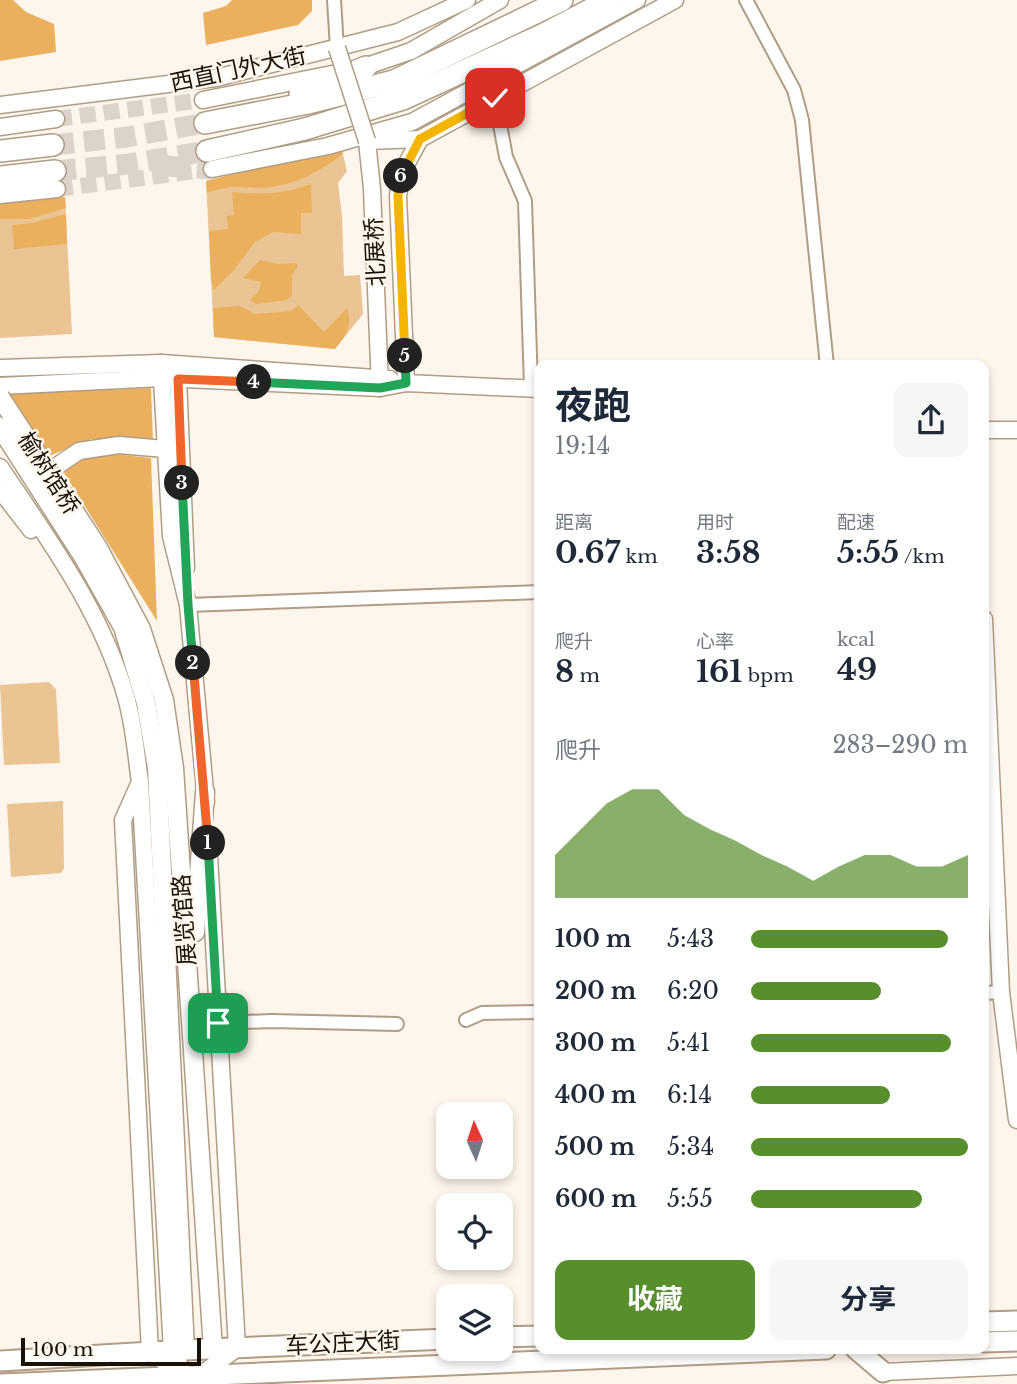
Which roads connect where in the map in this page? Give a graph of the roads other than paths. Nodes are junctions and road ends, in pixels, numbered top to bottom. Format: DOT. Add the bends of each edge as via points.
graph roads {
  1 [pos="334,0"];
  2 [pos="467,0"];
  3 [pos="500,0"];
  4 [pos="562,0"];
  5 [pos="609,0"];
  6 [pos="638,0"];
  7 [pos="675,0"];
  8 [pos="746,0"];
  9 [pos="337,48"];
  10 [pos="366,67"];
  11 [pos="495,98"];
  12 [pos="203,100"];
  13 [pos="0,105"];
  14 [pos="248,115"];
  15 [pos="56,119"];
  16 [pos="205,123"];
  17 [pos="0,127"];
  18 [pos="420,139"];
  19 [pos="367,141"];
  20 [pos="53,145"];
  21 [pos="0,151"];
  22 [pos="210,160"];
  23 [pos="0,177"];
  24 [pos="56,180"];
  25 [pos="0,195"];
  26 [pos="826,360"];
  27 [pos="0,368"];
  28 [pos="534,369"];
  29 [pos="167,373"];
  30 [pos="380,383"];
  31 [pos="406,383"];
  32 [pos="0,386"];
  33 [pos="534,388"];
  34 [pos="0,397"];
  35 [pos="0,427"];
  36 [pos="989,430"];
  37 [pos="1017,430"];
  38 [pos="165,449"];
  39 [pos="0,467"];
  40 [pos="0,490"];
  41 [pos="17,492"];
  42 [pos="91,553"];
  43 [pos="68,569"];
  44 [pos="534,592"];
  45 [pos="188,605"];
  46 [pos="989,729"];
  47 [pos="140,782"];
  48 [pos="205,792"];
  49 [pos="1001,992"];
  50 [pos="989,993"];
  51 [pos="190,1009"];
  52 [pos="534,1012"];
  53 [pos="466,1020"];
  54 [pos="218,1023"];
  55 [pos="397,1024"];
  56 [pos="156,1065"];
  57 [pos="1017,1121"];
  58 [pos="140,1157"];
  59 [pos="1017,1321"];
  60 [pos="989,1322"];
  61 [pos="534,1336"];
  62 [pos="513,1337"];
  63 [pos="436,1340"];
  64 [pos="1017,1341"];
  65 [pos="989,1342"];
  66 [pos="237,1348"];
  67 [pos="213,1349"];
  68 [pos="178,1350"];
  69 [pos="150,1352"];
  70 [pos="720,1354"];
  71 [pos="862,1354"];
  72 [pos="0,1361"];
  73 [pos="1017,1367"];
  74 [pos="883,1372"];
  75 [pos="193,1379"];
  76 [pos="1,1384"];
  1 -- 9 [label="street"];
  2 -- 9 [label="street, 西直门外大街" via="398,32"];
  3 -- 10 [label="street, 西直门外大街" via="411,51"];
  4 -- 14 [label="highway, 西直门外大街" via="394,81"];
  5 -- 22 [label="highway" via="403,99"];
  6 -- 22 [label="street" via="412,122 328,146"];
  7 -- 11 [label="street"];
  8 -- 26 [label="street" via="794,90 802,120"];
  9 -- 13 [label="street, 西直门外大街" via="216,78"];
  9 -- 19 [label="street, 北展桥, bridge"];
  10 -- 12 [label="street, 西直门外大街"];
  10 -- 14 [label="highway"];
  11 -- 18 [label="street"];
  11 -- 28 [label="street" via="506,157 525,201"];
  14 -- 16 [label="highway, 西直门外大街"];
  15 -- 17 [label="street"];
  18 -- 19 [label="street"];
  18 -- 31 [label="street" via="402,172 398,196"];
  19 -- 30 [label="street, 北展桥"];
  20 -- 21 [label="highway"];
  23 -- 24 [label="highway"];
  24 -- 25 [label="street"];
  27 -- 29 [label="street"];
  29 -- 30 [label="street"];
  29 -- 30 [label="street"];
  29 -- 32 [label="street"];
  29 -- 38 [label="street, 展览馆路"];
  29 -- 45 [label="street, 展览馆路"];
  30 -- 31 [label="street"];
  31 -- 33 [label="street"];
  34 -- 42 [label="main road, 榆树馆桥, bridge"];
  35 -- 42 [label="main road, 榆树馆桥, bridge"];
  36 -- 37 [label="street"];
  38 -- 41 [label="street" via="119,445 79,451"];
  38 -- 45 [label="street, 展览馆路" via="171,536"];
  39 -- 41 [label="street, 展览馆路"];
  40 -- 43 [label="street"];
  41 -- 43 [label="street, 展览馆路"];
  42 -- 51 [label="main road, 展览馆路" via="141,629 164,701 174,768"];
  42 -- 68 [label="main road, 展览馆路" via="123,627 146,703 157,768"];
  43 -- 47 [label="street, 展览馆路" via="110,648 127,699"];
  44 -- 45 [label="street"];
  45 -- 48 [label="street, 展览馆路"];
  46 -- 49 [label="street"];
  47 -- 56 [label="street, 展览馆路"];
  47 -- 58 [label="street" via="123,820"];
  48 -- 51 [label="main road"];
  48 -- 54 [label="street, 展览馆路"];
  49 -- 50 [label="street"];
  49 -- 57 [label="street"];
  51 -- 67 [label="main road, 展览馆路"];
  52 -- 53 [label="street" via="482,1013"];
  54 -- 55 [label="street"];
  54 -- 66 [label="street, 展览馆路"];
  56 -- 58 [label="street"];
  56 -- 68 [label="street, 展览馆路"];
  58 -- 69 [label="street"];
  59 -- 60 [label="main road"];
  61 -- 62 [label="main road"];
  63 -- 66 [label="main road, 车公庄大街"];
  64 -- 65 [label="main road"];
  66 -- 67 [label="main road, 车公庄大街"];
  66 -- 75 [label="street"];
  67 -- 68 [label="main road"];
  67 -- 75 [label="main road"];
  68 -- 69 [label="main road"];
  68 -- 75 [label="main road"];
  69 -- 72 [label="main road"];
  69 -- 75 [label="street"];
  70 -- 75 [label="main road, 车公庄大街"];
  71 -- 74 [label="main road"];
  73 -- 74 [label="street"];
  75 -- 76 [label="main road, 车公庄大街"];
}
